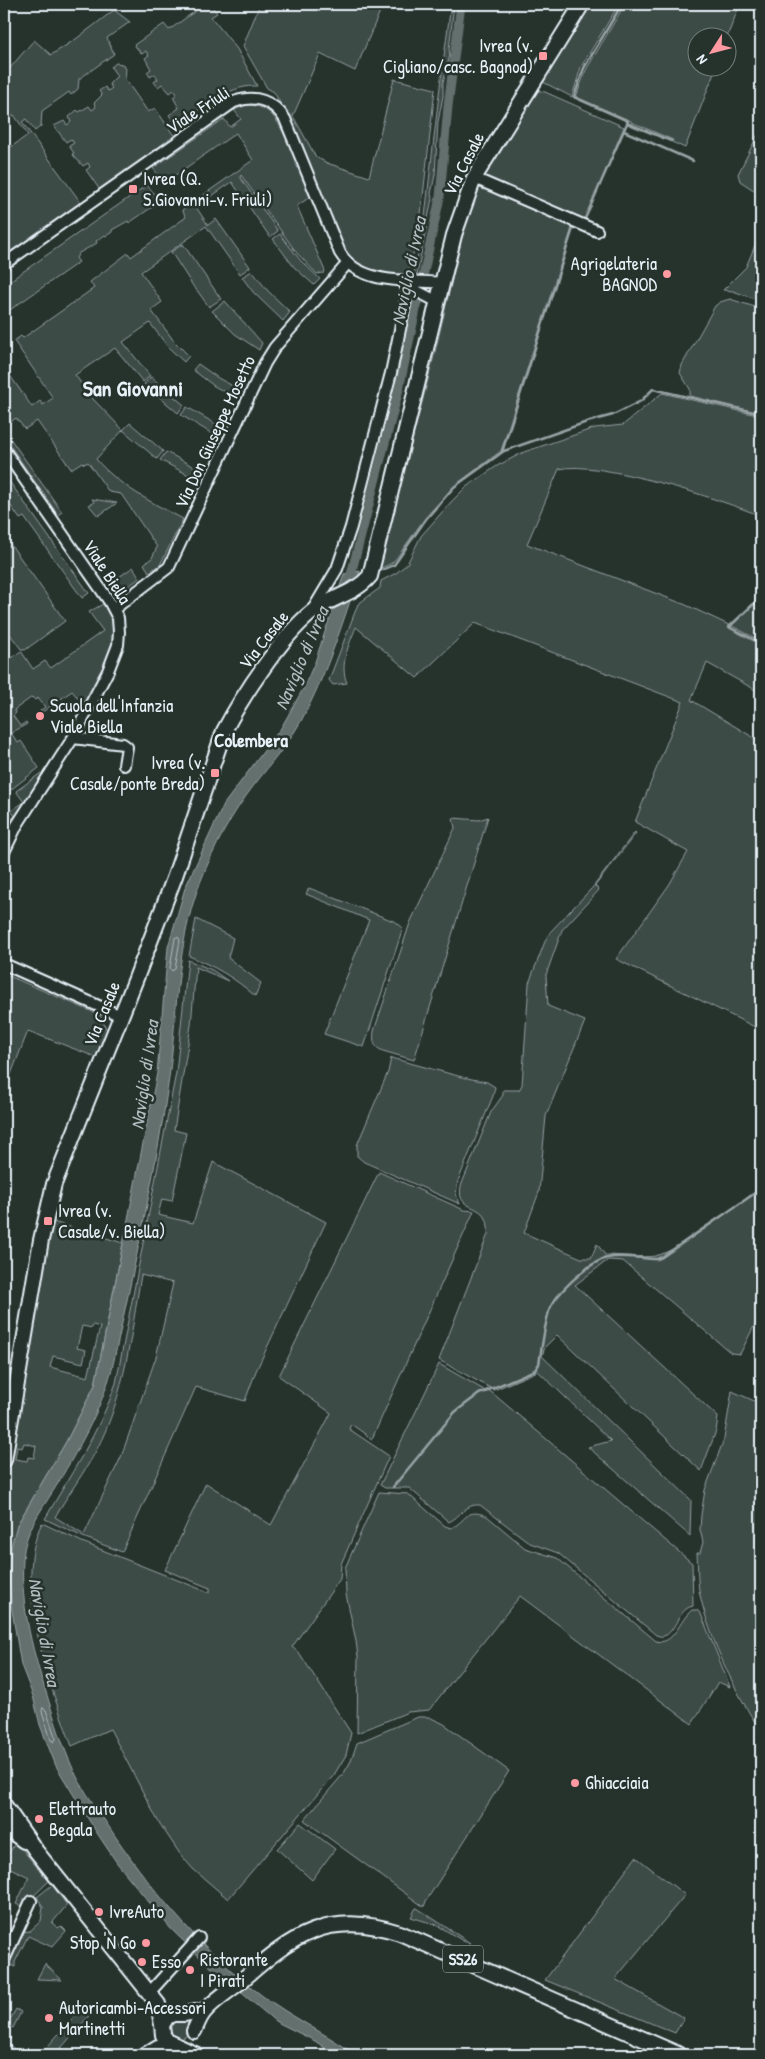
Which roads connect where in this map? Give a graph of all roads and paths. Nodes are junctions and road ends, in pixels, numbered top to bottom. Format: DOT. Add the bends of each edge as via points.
graph roads {
  1 [pos="582,4"];
  2 [pos="474,178"];
  3 [pos="598,231"];
  4 [pos="4,264"];
  5 [pos="347,264"];
  6 [pos="437,283"];
  7 [pos="410,284"];
  8 [pos="432,298"];
  9 [pos="4,450"];
  10 [pos="114,609"];
  11 [pos="311,612"];
  12 [pos="73,738"];
  13 [pos="124,765"];
  14 [pos="4,852"];
  15 [pos="4,964"];
  16 [pos="120,1016"];
  17 [pos="4,1460"];
  18 [pos="4,1805"];
  19 [pos="4,1826"];
  20 [pos="36,1851"];
  21 [pos="31,1901"];
  22 [pos="199,1938"];
  23 [pos="4,1960"];
  24 [pos="153,1999"];
  25 [pos="205,2010"];
  26 [pos="180,2013"];
  27 [pos="162,2028"];
  28 [pos="193,2034"];
  29 [pos="173,2044"];
  30 [pos="148,2053"];
  31 [pos="197,2055"];
  32 [pos="680,2055"];
  1 -- 2 [label="main road, Via Casale"];
  2 -- 3 [label="street"];
  2 -- 6 [label="main road, Via Casale"];
  4 -- 5 [label="street, Viale Friuli" via="234,102 245,98 268,102 285,120"];
  5 -- 7 [label="street" via="360,272"];
  5 -- 10 [label="street, Via Don Giuseppe Mosetto" via="265,362 169,567"];
  6 -- 7 [label="street"];
  6 -- 8 [label="main road, Via Casale"];
  7 -- 8 [label="street"];
  7 -- 11 [label="street, Via Casale" via="391,373 351,527 337,569"];
  8 -- 11 [label="main road, Via Casale" via="370,576 362,586"];
  9 -- 10 [label="street, Viale Biella"];
  10 -- 12 [label="street, Viale Biella" via="118,618 118,645"];
  11 -- 16 [label="main road, Via Casale" via="283,642 224,731 175,876"];
  12 -- 13 [label="street" via="123,744 127,748"];
  12 -- 14 [label="street, Viale Biella" via="21,817"];
  15 -- 16 [label="street"];
  16 -- 17 [label="main road, Via Casale" via="46,1212"];
  18 -- 20 [label="main road"];
  19 -- 20 [label="main road"];
  20 -- 24 [label="main road"];
  21 -- 23 [label="street"];
  22 -- 24 [label="street"];
  24 -- 26 [label="main road"];
  24 -- 27 [label="main road"];
  25 -- 26 [label="main road, SS26"];
  25 -- 28 [label="main road, SS26"];
  25 -- 32 [label="main road, SS26" via="287,1943 304,1933 342,1924 374,1925 400,1932"];
  26 -- 27 [label="main road" via="166,2017"];
  26 -- 28 [label="main road" via="191,2020"];
  27 -- 29 [label="main road" via="165,2039"];
  27 -- 30 [label="main road"];
  28 -- 29 [label="main road" via="186,2043"];
  28 -- 31 [label="main road"];
  29 -- 30 [label="main road"];
  29 -- 31 [label="main road"];
}
